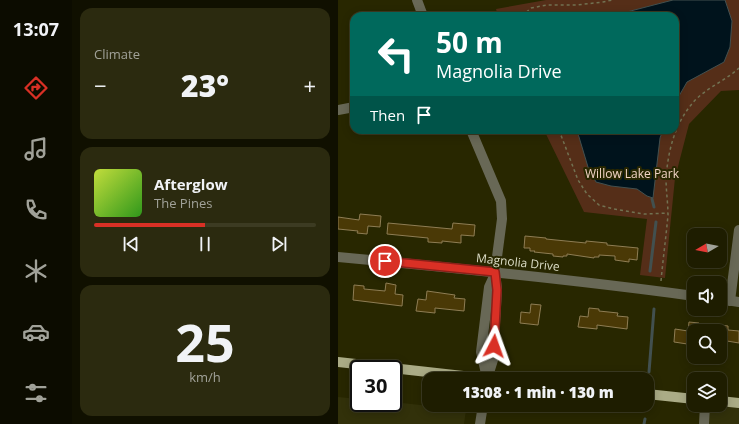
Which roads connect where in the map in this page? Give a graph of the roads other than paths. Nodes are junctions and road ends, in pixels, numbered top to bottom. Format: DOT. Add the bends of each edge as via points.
graph roads {
  1 [pos="417,0"];
  2 [pos="422,12"];
  3 [pos="350,108"];
  4 [pos="338,110"];
  5 [pos="473,134"];
  6 [pos="739,230"];
  7 [pos="338,257"];
  8 [pos="495,272"];
  9 [pos="687,295"];
  10 [pos="730,300"];
  11 [pos="338,362"];
  12 [pos="426,372"];
  13 [pos="489,372"];
  14 [pos="654,395"];
  15 [pos="687,398"];
  16 [pos="727,402"];
  17 [pos="739,403"];
  18 [pos="482,412"];
  19 [pos="705,412"];
  20 [pos="480,424"];
  21 [pos="704,424"];
  1 -- 2 [label="street"];
  3 -- 4 [label="street"];
  5 -- 8 [label="street" via="501,201 502,219"];
  6 -- 10 [label="street"];
  7 -- 8 [label="street, Magnolia Drive"];
  8 -- 9 [label="street, Magnolia Drive"];
  8 -- 13 [label="street" via="497,290 493,360"];
  11 -- 12 [label="main road"];
  14 -- 15 [label="main road"];
  16 -- 17 [label="main road"];
  18 -- 20 [label="street"];
  19 -- 21 [label="street"];
}
